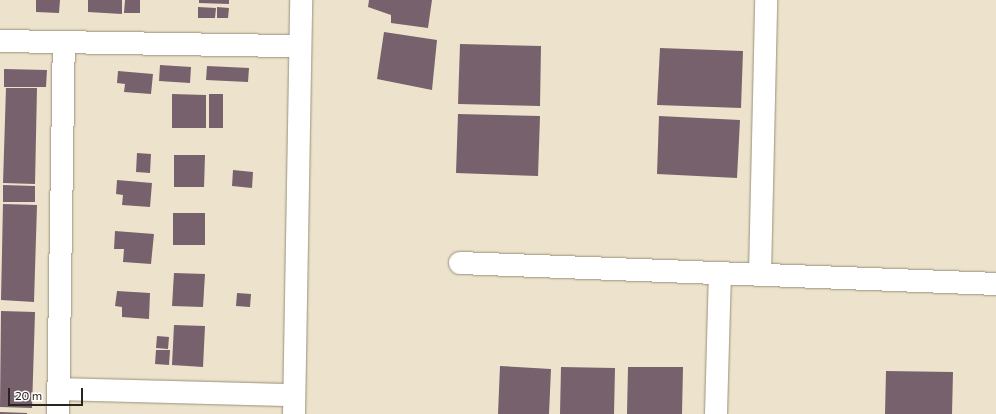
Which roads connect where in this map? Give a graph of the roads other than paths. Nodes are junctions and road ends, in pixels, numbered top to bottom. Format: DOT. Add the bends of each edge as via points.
graph roads {
  1 [pos="301,0"];
  2 [pos="766,0"];
  3 [pos="0,42"];
  4 [pos="64,42"];
  5 [pos="298,46"];
  6 [pos="460,263"];
  7 [pos="720,273"];
  8 [pos="760,274"];
  9 [pos="996,284"];
  10 [pos="58,389"];
  11 [pos="294,405"];
  12 [pos="58,414"];
  13 [pos="716,414"];
  1 -- 5 [label="street"];
  2 -- 8 [label="street"];
  3 -- 4 [label="street"];
  4 -- 5 [label="street"];
  4 -- 10 [label="street"];
  5 -- 11 [label="street"];
  6 -- 7 [label="street"];
  7 -- 8 [label="street"];
  7 -- 13 [label="street"];
  8 -- 9 [label="street"];
  10 -- 11 [label="street"];
  10 -- 12 [label="street"];
}
